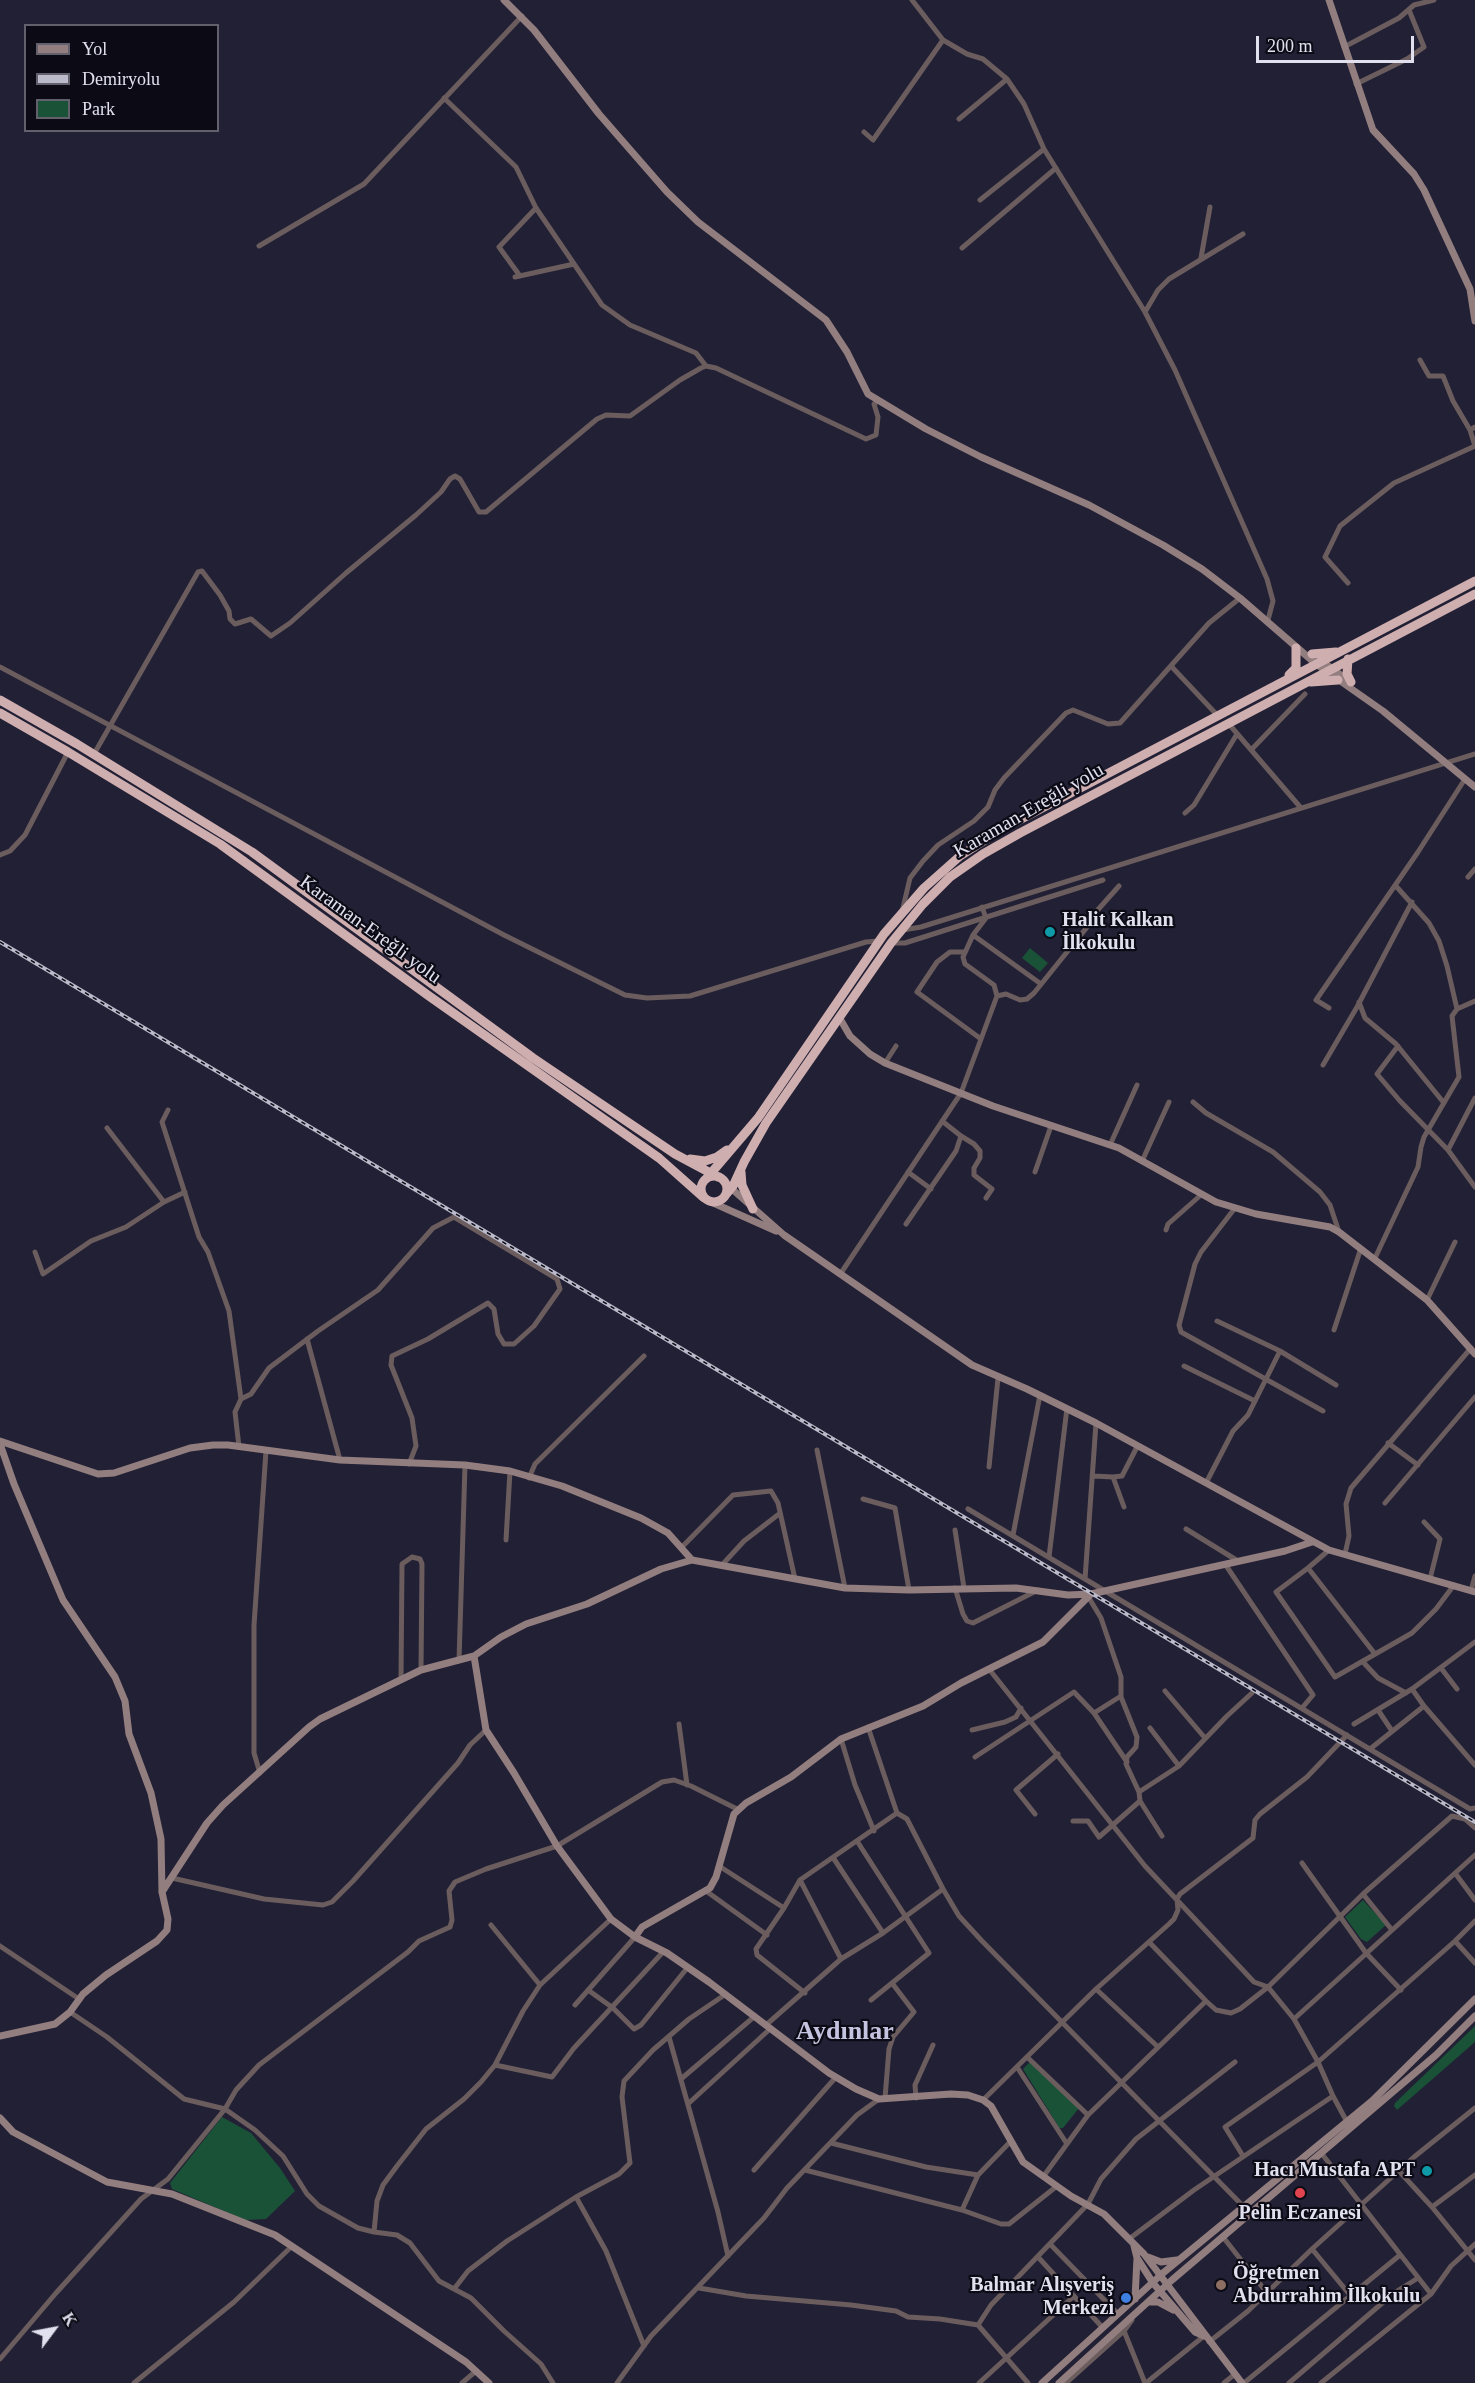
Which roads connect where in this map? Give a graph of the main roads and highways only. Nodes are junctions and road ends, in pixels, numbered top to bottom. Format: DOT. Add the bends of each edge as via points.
graph roads {
  1 [pos="1475,581"];
  2 [pos="1475,594"];
  3 [pos="1296,648"];
  4 [pos="1341,652"];
  5 [pos="1312,654"];
  6 [pos="1348,659"];
  7 [pos="1284,681"];
  8 [pos="1338,681"];
  9 [pos="1302,683"];
  10 [pos="1353,687"];
  11 [pos="0,700"];
  12 [pos="0,713"];
  13 [pos="743,1137"];
  14 [pos="675,1154"];
  15 [pos="744,1162"];
  16 [pos="718,1180"];
  17 [pos="707,1200"];
  18 [pos="753,1209"];
  1 -- 4 [label="highway, Karaman-Ereğli yolu"];
  2 -- 6 [label="highway, Karaman-Ereğli yolu"];
  3 -- 7 [label="highway" via="1296,668"];
  4 -- 5 [label="highway"];
  4 -- 7 [label="highway, Karaman-Ereğli yolu"];
  6 -- 9 [label="highway, Karaman-Ereğli yolu"];
  6 -- 10 [label="highway" via="1347,674"];
  7 -- 13 [label="highway, Karaman-Ereğli yolu" via="1002,829 960,856 924,888 880,941"];
  8 -- 9 [label="highway"];
  9 -- 15 [label="highway, Karaman-Ereğli yolu" via="983,854 950,877 891,943 766,1123"];
  11 -- 14 [label="highway, Karaman-Ereğli yolu" via="281,871 444,994"];
  12 -- 17 [label="highway, Karaman-Ereğli yolu" via="220,844 660,1158"];
  13 -- 14 [label="highway" via="705,1161"];
  13 -- 16 [label="highway"];
  14 -- 16 [label="highway, Karaman-Ereğli yolu"];
  15 -- 16 [label="highway, Karaman-Ereğli yolu"];
  15 -- 18 [label="highway" via="741,1185"];
  16 -- 17 [label="highway" via="701,1188"];
  16 -- 17 [label="highway, Karaman-Ereğli yolu" via="724,1197 718,1202"];
}
